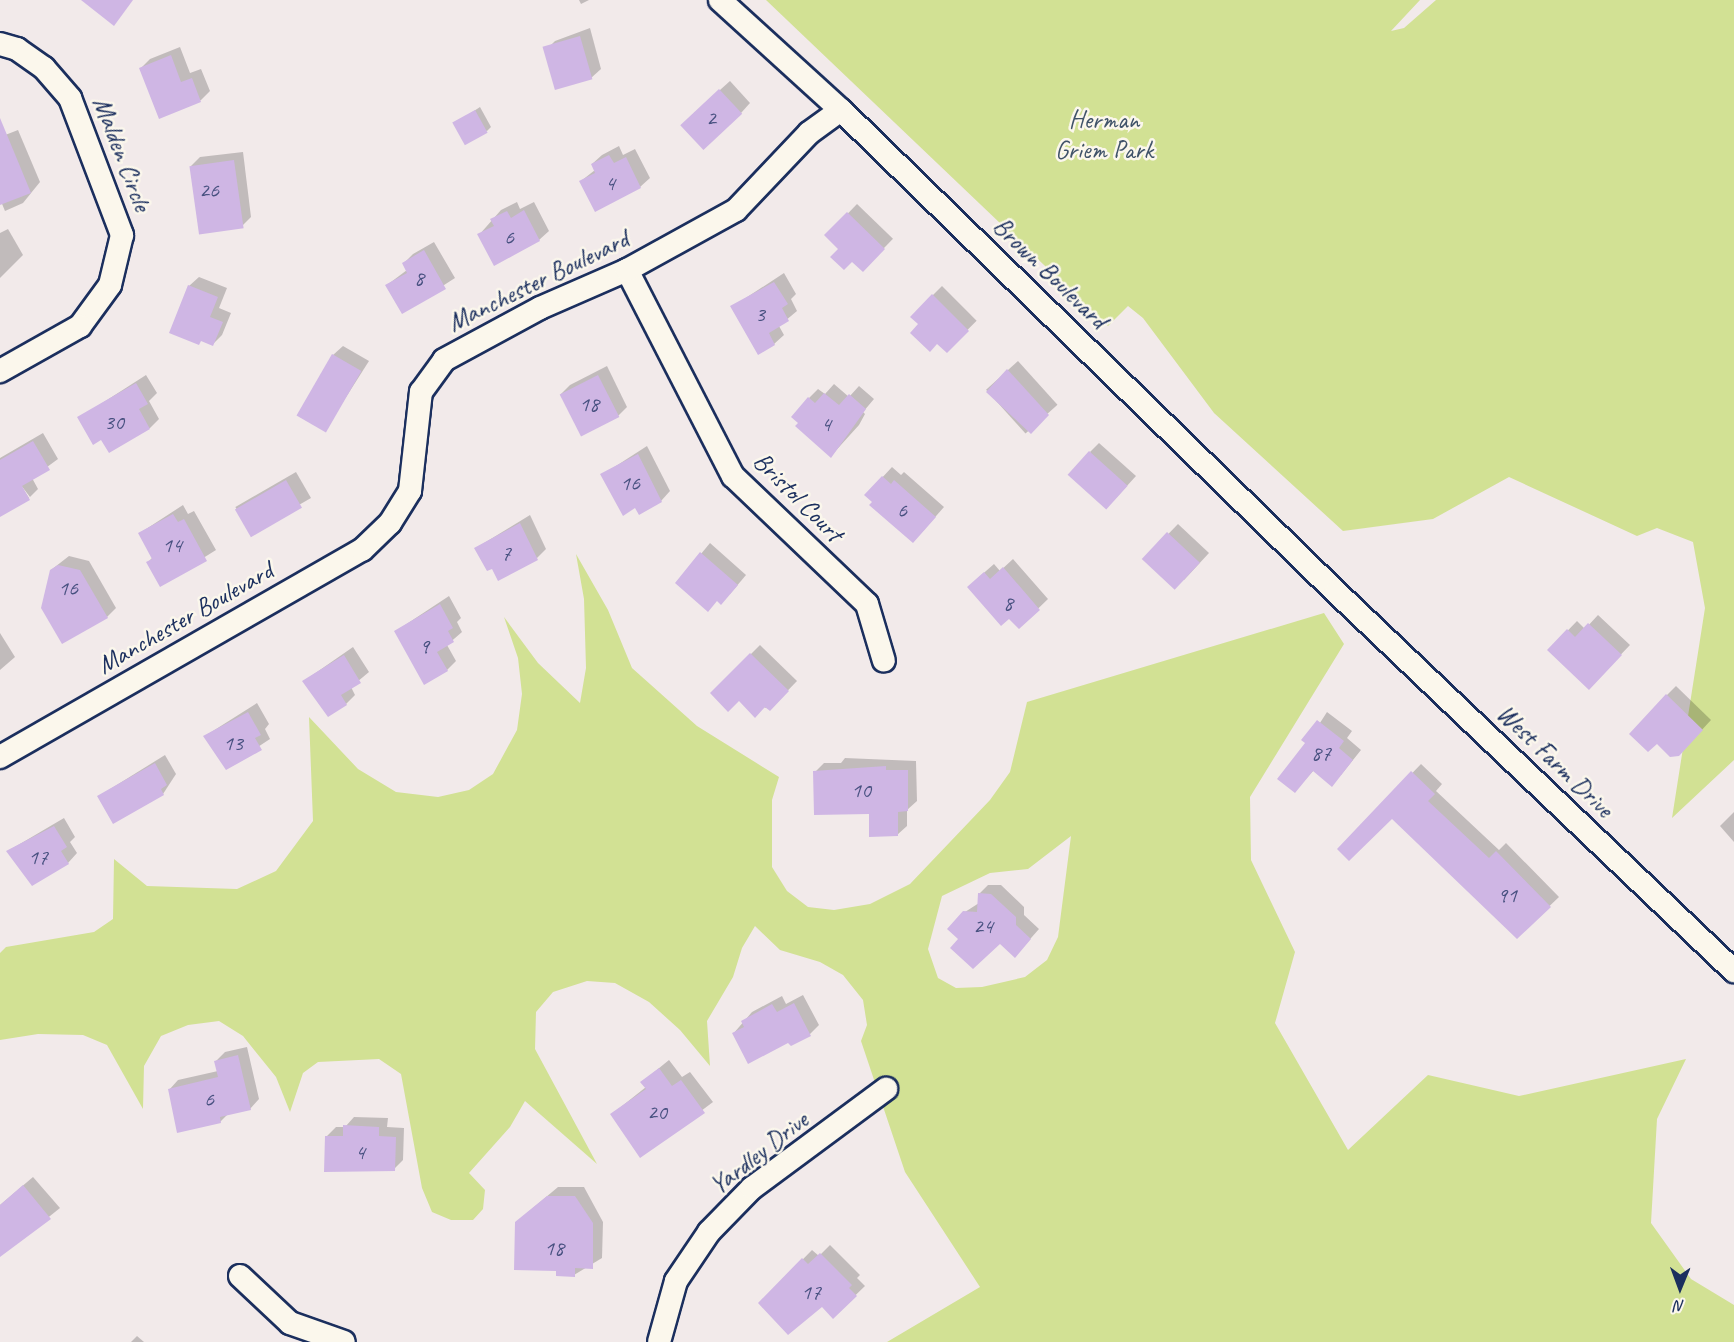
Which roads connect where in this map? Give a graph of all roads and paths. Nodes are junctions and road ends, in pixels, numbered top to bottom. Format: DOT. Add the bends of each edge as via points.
graph roads {
  1 [pos="720,0"];
  2 [pos="0,44"];
  3 [pos="841,110"];
  4 [pos="627,270"];
  5 [pos="0,372"];
  6 [pos="1336,592"];
  7 [pos="884,661"];
  8 [pos="0,757"];
  9 [pos="1734,971"];
  10 [pos="886,1089"];
  11 [pos="240,1276"];
  12 [pos="344,1342"];
  13 [pos="659,1342"];
  1 -- 3 [label="street, Brown Boulevard"];
  2 -- 5 [label="street, Malden Circle" via="17,49 44,68 70,98 122,235 110,285 80,326"];
  3 -- 4 [label="street, Manchester Boulevard" via="809,133 736,210"];
  3 -- 6 [label="street, Brown Boulevard"];
  4 -- 7 [label="street, Bristol Court" via="734,476 867,604"];
  4 -- 8 [label="street, Manchester Boulevard" via="540,308 444,360 421,392 410,491 390,523 362,550"];
  6 -- 9 [label="street, West Farm Drive"];
  10 -- 13 [label="street, Yardley Drive" via="752,1188 709,1232 676,1281"];
  11 -- 12 [label="street" via="290,1323"];
}
